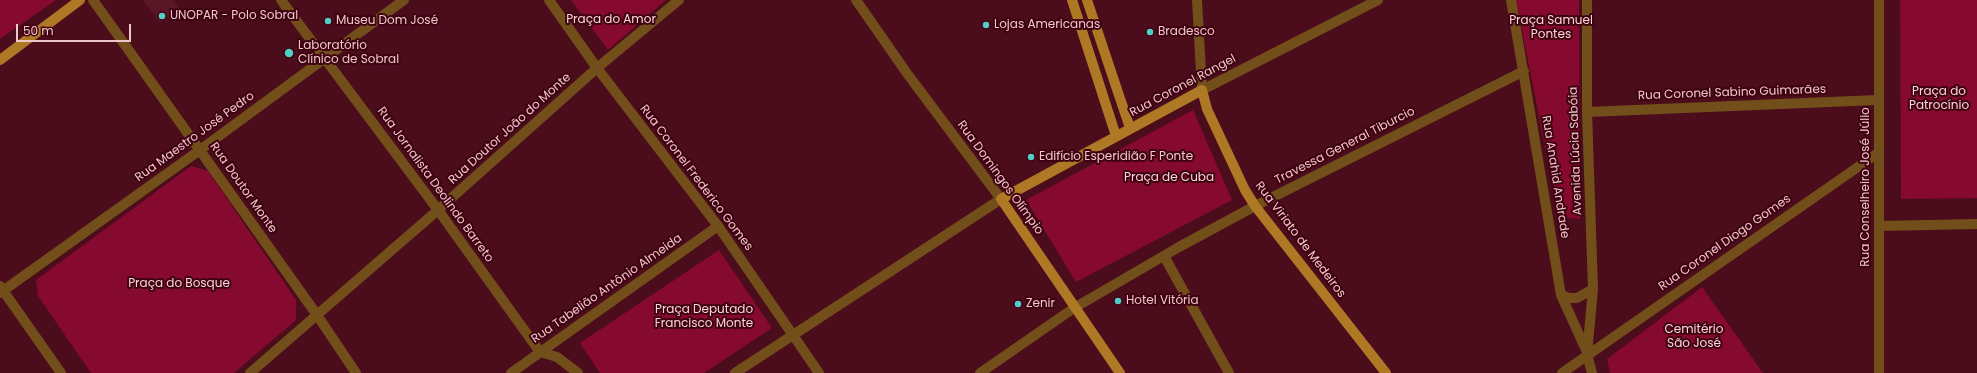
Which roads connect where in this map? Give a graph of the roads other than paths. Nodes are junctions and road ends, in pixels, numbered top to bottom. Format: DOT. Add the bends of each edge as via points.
graph roads {
  1 [pos="80,0"];
  2 [pos="93,0"];
  3 [pos="281,0"];
  4 [pos="404,0"];
  5 [pos="549,0"];
  6 [pos="679,0"];
  7 [pos="856,0"];
  8 [pos="1072,0"];
  9 [pos="1087,0"];
  10 [pos="1197,0"];
  11 [pos="1378,0"];
  12 [pos="1511,0"];
  13 [pos="1587,0"];
  14 [pos="1879,0"];
  15 [pos="325,58"];
  16 [pos="0,60"];
  17 [pos="597,68"];
  18 [pos="1524,71"];
  19 [pos="1202,90"];
  20 [pos="1878,100"];
  21 [pos="1587,112"];
  22 [pos="1130,128"];
  23 [pos="1116,136"];
  24 [pos="200,150"];
  25 [pos="1878,153"];
  26 [pos="1001,199"];
  27 [pos="1256,206"];
  28 [pos="438,210"];
  29 [pos="1977,224"];
  30 [pos="718,226"];
  31 [pos="1879,226"];
  32 [pos="1164,256"];
  33 [pos="1593,289"];
  34 [pos="1,290"];
  35 [pos="1561,295"];
  36 [pos="1074,308"];
  37 [pos="317,315"];
  38 [pos="793,336"];
  39 [pos="540,352"];
  40 [pos="1588,354"];
  41 [pos="61,373"];
  42 [pos="250,373"];
  43 [pos="356,373"];
  44 [pos="511,373"];
  45 [pos="578,373"];
  46 [pos="735,373"];
  47 [pos="819,373"];
  48 [pos="980,373"];
  49 [pos="1120,373"];
  50 [pos="1229,373"];
  51 [pos="1386,373"];
  52 [pos="1562,373"];
  53 [pos="1592,373"];
  54 [pos="1880,373"];
  1 -- 16 [label="main road"];
  2 -- 24 [label="street, Rua Doutor Monte"];
  3 -- 15 [label="street, Rua Jornalista Deolindo Barreto"];
  4 -- 15 [label="street, Rua Maestro José Pedro"];
  5 -- 17 [label="street, Rua Coronel Frederico Gomes"];
  6 -- 17 [label="street, Rua Doutor João do Monte"];
  7 -- 26 [label="street, Rua Domingos Olímpio"];
  8 -- 23 [label="main road"];
  9 -- 22 [label="main road"];
  10 -- 19 [label="street"];
  11 -- 19 [label="street, Rua Coronel Rangel"];
  12 -- 18 [label="street, Rua Anahid Andrade"];
  13 -- 21 [label="street, Avenida Lúcia Sabóia"];
  14 -- 20 [label="street, Rua Conselheiro José Júlio"];
  15 -- 24 [label="street, Rua Maestro José Pedro"];
  15 -- 28 [label="street, Rua Jornalista Deolindo Barreto"];
  17 -- 28 [label="street, Rua Doutor João do Monte"];
  17 -- 30 [label="street, Rua Coronel Frederico Gomes"];
  18 -- 27 [label="street, Travessa General Tiburcio"];
  18 -- 35 [label="street, Rua Anahid Andrade"];
  19 -- 22 [label="main road, Rua Coronel Rangel"];
  19 -- 27 [label="main road, Rua Viriato de Medeiros" via="1207,109 1245,190"];
  20 -- 21 [label="street, Rua Coronel Sabino Guimarães"];
  20 -- 25 [label="street, Rua Conselheiro José Júlio"];
  21 -- 33 [label="street, Avenida Lúcia Sabóia"];
  22 -- 23 [label="main road, Rua Coronel Rangel"];
  23 -- 26 [label="main road, Rua Coronel Rangel"];
  24 -- 34 [label="street, Rua Maestro José Pedro"];
  24 -- 37 [label="street, Rua Doutor Monte"];
  25 -- 31 [label="street, Rua Conselheiro José Júlio"];
  25 -- 40 [label="street, Rua Coronel Diogo Gomes"];
  26 -- 36 [label="main road, Rua Domingos Olímpio"];
  26 -- 38 [label="street"];
  27 -- 32 [label="street, Travessa General Tiburcio"];
  27 -- 51 [label="main road, Rua Viriato de Medeiros"];
  28 -- 37 [label="street, Rua Doutor João do Monte"];
  28 -- 39 [label="street, Rua Jornalista Deolindo Barreto"];
  29 -- 31 [label="street"];
  30 -- 38 [label="street, Rua Coronel Frederico Gomes"];
  30 -- 39 [label="street, Rua Tabelião Antônio Almeida"];
  31 -- 54 [label="street, Rua Conselheiro José Júlio"];
  32 -- 36 [label="street, Travessa General Tiburcio"];
  32 -- 50 [label="street"];
  33 -- 35 [label="street" via="1577,298"];
  33 -- 40 [label="street, Avenida Lúcia Sabóia"];
  34 -- 41 [label="street"];
  35 -- 40 [label="street, Rua Anahid Andrade"];
  36 -- 48 [label="street, Travessa General Tiburcio"];
  36 -- 49 [label="main road, Rua Domingos Olímpio"];
  37 -- 42 [label="street, Rua Doutor João do Monte"];
  37 -- 43 [label="street, Rua Doutor Monte"];
  38 -- 46 [label="street"];
  38 -- 47 [label="street, Rua Coronel Frederico Gomes"];
  39 -- 44 [label="street, Rua Tabelião Antônio Almeida"];
  39 -- 45 [label="street" via="557,357"];
  40 -- 52 [label="street, Rua Coronel Diogo Gomes"];
  40 -- 53 [label="street, Avenida Lúcia Sabóia"];
}
